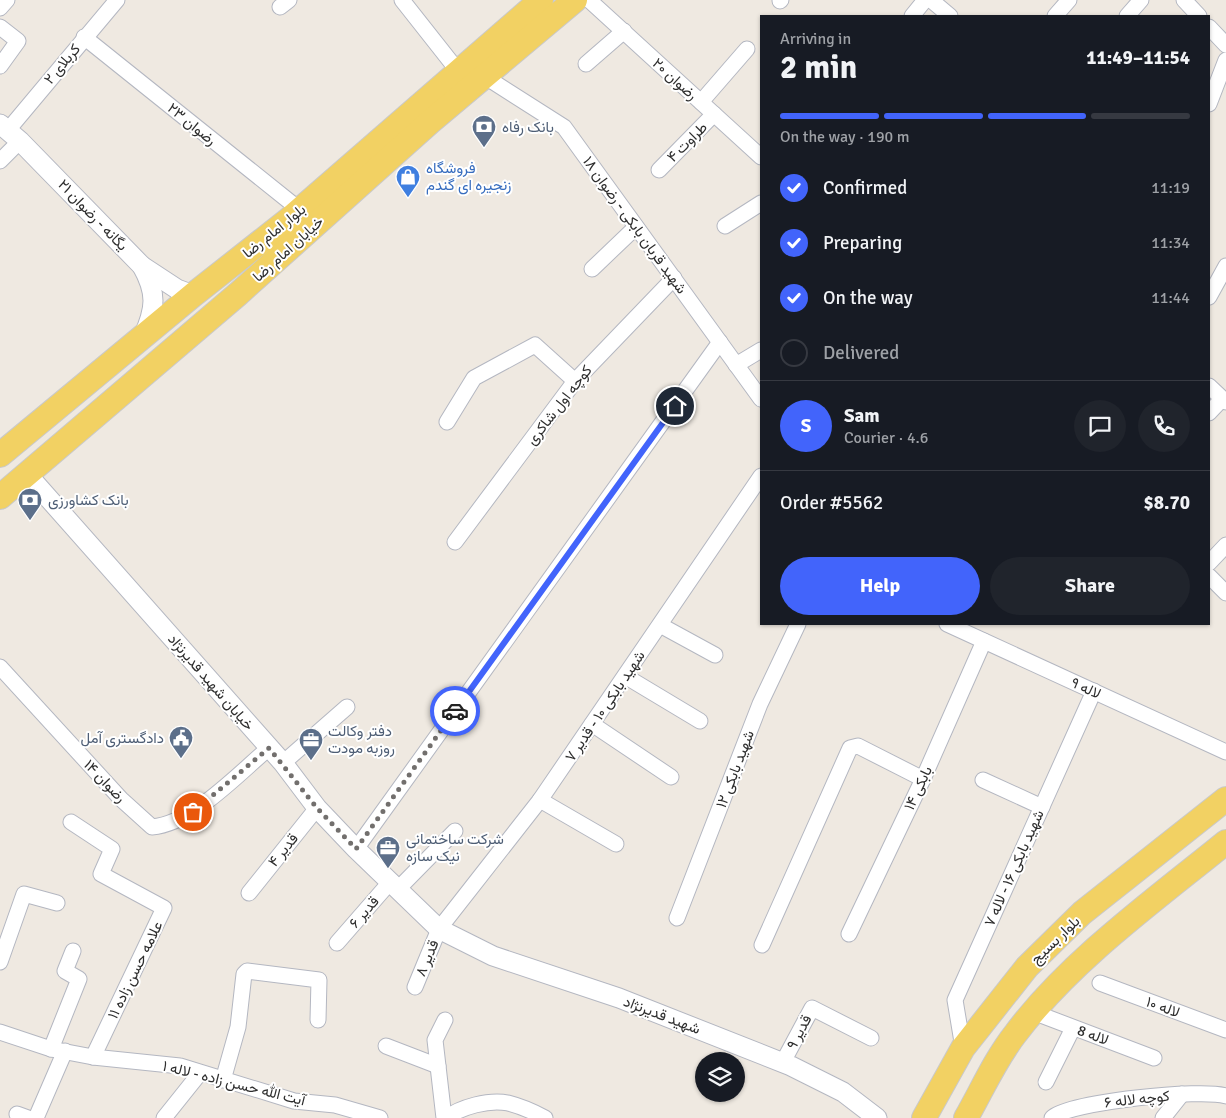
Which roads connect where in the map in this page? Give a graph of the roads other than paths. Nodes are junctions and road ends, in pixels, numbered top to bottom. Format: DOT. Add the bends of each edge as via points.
graph roads {
  1 [pos="6,0"];
  2 [pos="117,0"];
  3 [pos="402,0"];
  4 [pos="574,0"];
  5 [pos="590,0"];
  6 [pos="925,0"];
  7 [pos="931,0"];
  8 [pos="1069,0"];
  9 [pos="1141,0"];
  10 [pos="1184,0"];
  11 [pos="532,3"];
  12 [pos="0,8"];
  13 [pos="913,15"];
  14 [pos="949,15"];
  15 [pos="1056,15"];
  16 [pos="1128,15"];
  17 [pos="1198,15"];
  18 [pos="0,27"];
  19 [pos="1210,28"];
  20 [pos="624,31"];
  21 [pos="84,37"];
  22 [pos="1226,45"];
  23 [pos="747,49"];
  24 [pos="1226,60"];
  25 [pos="586,64"];
  26 [pos="0,66"];
  27 [pos="458,71"];
  28 [pos="484,76"];
  29 [pos="1210,101"];
  30 [pos="701,102"];
  31 [pos="714,114"];
  32 [pos="9,132"];
  33 [pos="760,156"];
  34 [pos="0,161"];
  35 [pos="659,170"];
  36 [pos="760,204"];
  37 [pos="300,210"];
  38 [pos="725,226"];
  39 [pos="636,227"];
  40 [pos="142,266"];
  41 [pos="1226,266"];
  42 [pos="592,269"];
  43 [pos="674,278"];
  44 [pos="200,290"];
  45 [pos="1210,295"];
  46 [pos="225,305"];
  47 [pos="142,338"];
  48 [pos="720,342"];
  49 [pos="760,351"];
  50 [pos="736,365"];
  51 [pos="98,375"];
  52 [pos="575,380"];
  53 [pos="1210,387"];
  54 [pos="116,398"];
  55 [pos="760,398"];
  56 [pos="1224,400"];
  57 [pos="1210,412"];
  58 [pos="447,422"];
  59 [pos="0,455"];
  60 [pos="27,474"];
  61 [pos="760,477"];
  62 [pos="0,497"];
  63 [pos="455,542"];
  64 [pos="1226,546"];
  65 [pos="1210,562"];
  66 [pos="1210,577"];
  67 [pos="1226,593"];
  68 [pos="660,625"];
  69 [pos="798,625"];
  70 [pos="949,625"];
  71 [pos="984,641"];
  72 [pos="715,655"];
  73 [pos="0,667"];
  74 [pos="625,676"];
  75 [pos="1094,691"];
  76 [pos="348,707"];
  77 [pos="700,721"];
  78 [pos="592,724"];
  79 [pos="269,748"];
  80 [pos="1226,752"];
  81 [pos="283,763"];
  82 [pos="671,777"];
  83 [pos="923,779"];
  84 [pos="983,780"];
  85 [pos="1226,799"];
  86 [pos="540,800"];
  87 [pos="1042,807"];
  88 [pos="317,808"];
  89 [pos="71,822"];
  90 [pos="455,831"];
  91 [pos="1226,842"];
  92 [pos="616,844"];
  93 [pos="356,849"];
  94 [pos="395,885"];
  95 [pos="249,892"];
  96 [pos="57,904"];
  97 [pos="1082,913"];
  98 [pos="677,918"];
  99 [pos="439,929"];
  100 [pos="849,934"];
  101 [pos="1106,940"];
  102 [pos="337,943"];
  103 [pos="762,945"];
  104 [pos="73,952"];
  105 [pos="0,962"];
  106 [pos="1100,984"];
  107 [pos="415,986"];
  108 [pos="1033,1012"];
  109 [pos="318,1020"];
  110 [pos="445,1020"];
  111 [pos="1073,1028"];
  112 [pos="1226,1030"];
  113 [pos="0,1032"];
  114 [pos="871,1038"];
  115 [pos="386,1046"];
  116 [pos="963,1048"];
  117 [pos="58,1050"];
  118 [pos="93,1057"];
  119 [pos="1154,1058"];
  120 [pos="783,1062"];
  121 [pos="438,1066"];
  122 [pos="200,1073"];
  123 [pos="223,1080"];
  124 [pos="1046,1082"];
  125 [pos="1182,1094"];
  126 [pos="1226,1096"];
  127 [pos="336,1106"];
  128 [pos="36,1118"];
  129 [pos="164,1118"];
  130 [pos="323,1118"];
  131 [pos="380,1118"];
  132 [pos="445,1118"];
  133 [pos="545,1118"];
  134 [pos="877,1118"];
  135 [pos="924,1118"];
  136 [pos="966,1118"];
  137 [pos="1052,1118"];
  138 [pos="1163,1118"];
  1 -- 12 [label="street"];
  2 -- 21 [label="street, کربلای ۲"];
  3 -- 27 [label="street"];
  4 -- 28 [label="main road, خیابان امام رضا"];
  5 -- 20 [label="street, رضوان ۲۰"];
  6 -- 13 [label="street"];
  7 -- 14 [label="street"];
  8 -- 15 [label="street"];
  9 -- 16 [label="street"];
  10 -- 17 [label="street"];
  11 -- 27 [label="main road, بلوار امام رضا"];
  18 -- 26 [label="street" via="18,41"];
  19 -- 22 [label="street"];
  20 -- 25 [label="street"];
  20 -- 30 [label="street, رضوان ۲۰"];
  21 -- 32 [label="street, کربلای ۲"];
  21 -- 37 [label="street, رضوان ۲۳"];
  23 -- 30 [label="street"];
  24 -- 29 [label="street"];
  27 -- 37 [label="main road, بلوار امام رضا"];
  28 -- 39 [label="street, شهید قربان بابکی - رضوان ۱۸" via="564,128"];
  28 -- 46 [label="main road, خیابان امام رضا"];
  30 -- 31 [label="street, رضوان ۲۰"];
  31 -- 33 [label="street, رضوان ۲۰"];
  31 -- 35 [label="street, طراوت ۴"];
  32 -- 34 [label="street, کربلای ۲"];
  32 -- 40 [label="street, یگانه - رضوان ۲۱"];
  36 -- 38 [label="street"];
  37 -- 44 [label="main road, بلوار امام رضا"];
  39 -- 42 [label="street"];
  39 -- 43 [label="street, شهید قربان بابکی - رضوان ۱۸"];
  40 -- 44 [label="street, یگانه - رضوان ۲۱" via="177,289"];
  40 -- 47 [label="street" via="154,296 150,322"];
  41 -- 45 [label="street"];
  43 -- 48 [label="street, شهید قربان بابکی - رضوان ۱۸"];
  43 -- 52 [label="street, کوچه اول شاکری"];
  44 -- 46 [label="main road"];
  44 -- 47 [label="main road, بلوار امام رضا"];
  46 -- 54 [label="main road, خیابان امام رضا"];
  47 -- 51 [label="main road, بلوار امام رضا"];
  48 -- 50 [label="street, شهید قربان بابکی - رضوان ۱۸"];
  48 -- 93 [label="street"];
  49 -- 50 [label="street"];
  50 -- 55 [label="street, شهید قربان بابکی - رضوان ۱۸"];
  51 -- 54 [label="main road"];
  51 -- 59 [label="main road, بلوار امام رضا"];
  52 -- 58 [label="street" via="534,345 474,378"];
  52 -- 63 [label="street, کوچه اول شاکری"];
  53 -- 56 [label="street"];
  54 -- 60 [label="main road, خیابان امام رضا"];
  56 -- 57 [label="street"];
  60 -- 62 [label="main road, خیابان امام رضا"];
  60 -- 79 [label="street, خيابان شهيد قديرنژاد"];
  61 -- 68 [label="street, شهید بابکی ۱۰ - قدیر ۷"];
  64 -- 65 [label="street"];
  66 -- 67 [label="street"];
  68 -- 72 [label="street"];
  68 -- 74 [label="street, شهید بابکی ۱۰ - قدیر ۷"];
  69 -- 98 [label="street, شهید بابکی ۱۲" via="760,704"];
  70 -- 71 [label="street, لاله ۹"];
  71 -- 75 [label="street, لاله ۹"];
  71 -- 83 [label="street, بابکی ۱۴"];
  73 -- 79 [label="street, رضوان ۱۴" via="121,798 152,827 193,812"];
  74 -- 77 [label="street"];
  74 -- 78 [label="street, شهید بابکی ۱۰ - قدیر ۷"];
  75 -- 80 [label="street, لاله ۹"];
  75 -- 87 [label="street, شهید بابکی ۱۶ - لاله ۷"];
  76 -- 81 [label="street"];
  78 -- 82 [label="street"];
  78 -- 86 [label="street, شهید بابکی ۱۰ - قدیر ۷"];
  79 -- 81 [label="street, خيابان شهيد قديرنژاد"];
  81 -- 88 [label="street, خيابان شهيد قديرنژاد"];
  83 -- 100 [label="street, بابکی ۱۴"];
  83 -- 103 [label="street" via="858,746 850,748"];
  84 -- 87 [label="street"];
  85 -- 97 [label="main road, بلوار بسیج"];
  86 -- 92 [label="street"];
  86 -- 99 [label="street, شهید بابکی ۱۰ - قدیر ۷"];
  87 -- 116 [label="street, شهید بابکی ۱۶ - لاله ۷" via="955,1000"];
  88 -- 93 [label="street, خيابان شهيد قديرنژاد"];
  88 -- 95 [label="street, قدیر ۴"];
  89 -- 118 [label="street, علامه حسن زاده ۱۱" via="112,849 101,874 164,908"];
  90 -- 94 [label="street, قدیر ۶"];
  91 -- 101 [label="main road"];
  93 -- 94 [label="street, خيابان شهيد قديرنژاد"];
  94 -- 99 [label="street, خيابان شهيد قديرنژاد"];
  94 -- 102 [label="street, قدیر ۶"];
  96 -- 105 [label="street" via="24,894"];
  97 -- 101 [label="main road"];
  97 -- 116 [label="main road, بلوار بسیج" via="1027,967"];
  99 -- 107 [label="street, قدیر ۸"];
  99 -- 120 [label="street, شهید قدیرنژاد" via="494,956 619,998"];
  101 -- 108 [label="main road"];
  104 -- 117 [label="street" via="65,971 79,979"];
  106 -- 112 [label="street, لاله ۱۰"];
  108 -- 111 [label="street, لاله 8"];
  108 -- 136 [label="main road" via="1015,1034"];
  109 -- 123 [label="street" via="319,980 247,971 238,1027"];
  110 -- 121 [label="street" via="435,1040"];
  111 -- 119 [label="street, لاله 8"];
  111 -- 124 [label="street"];
  113 -- 117 [label="street, آیت الله حسن زاده - لاله ۱"];
  114 -- 120 [label="street, قدیر ۹" via="812,1008"];
  115 -- 121 [label="street"];
  116 -- 135 [label="main road, بلوار بسیج"];
  117 -- 118 [label="street, آیت الله حسن زاده - لاله ۱"];
  117 -- 128 [label="street"];
  118 -- 122 [label="street, آیت الله حسن زاده - لاله ۱" via="180,1066"];
  120 -- 134 [label="street, شهید قدیرنژاد" via="843,1092"];
  121 -- 132 [label="street"];
  122 -- 123 [label="street, آیت الله حسن زاده - لاله ۱"];
  122 -- 129 [label="street"];
  123 -- 127 [label="street, آیت الله حسن زاده - لاله ۱" via="294,1101"];
  125 -- 126 [label="street, کوچه لاله ۶"];
  125 -- 137 [label="street, کوچه لاله ۶" via="1101,1102 1057,1113"];
  125 -- 138 [label="street"];
  127 -- 130 [label="street"];
  127 -- 131 [label="street, آیت الله حسن زاده - لاله ۱"];
  132 -- 133 [label="street" via="456,1111 484,1104 506,1103"];
}
